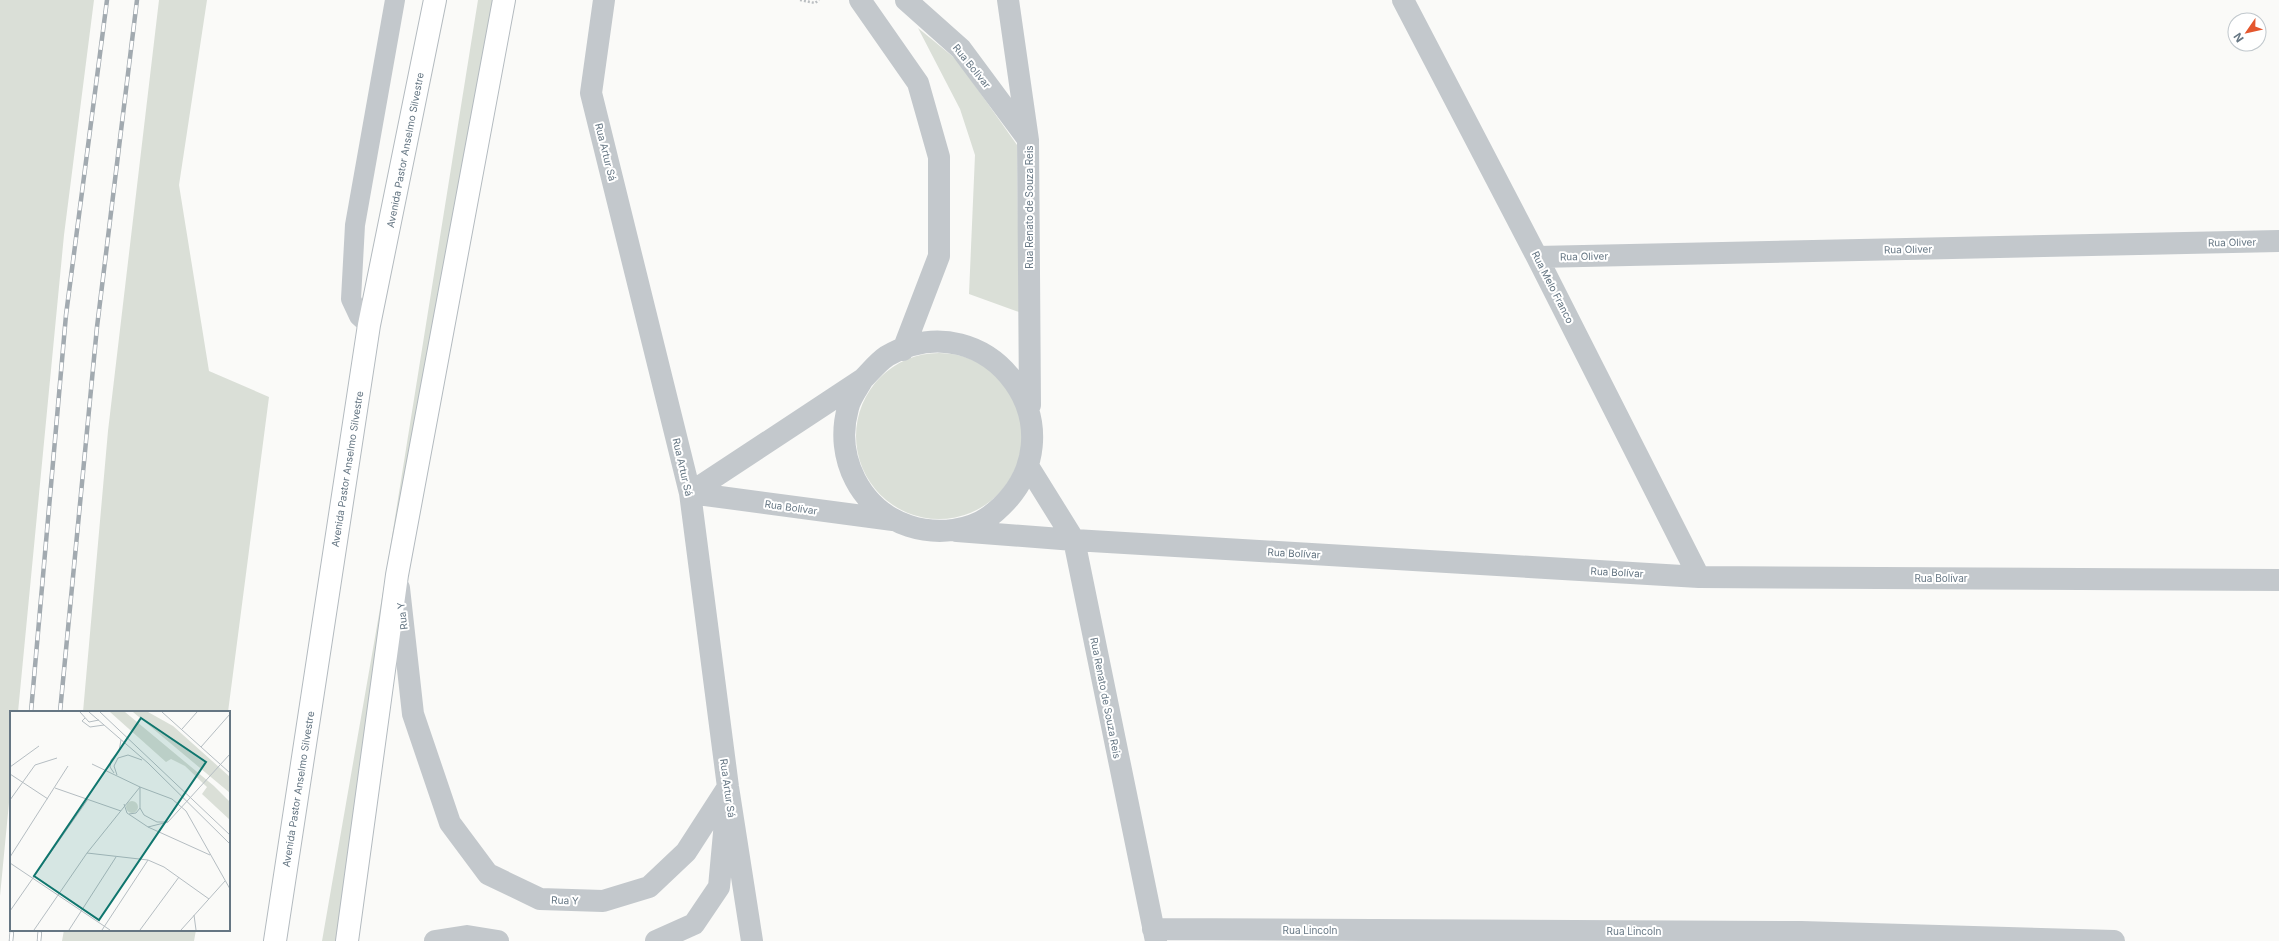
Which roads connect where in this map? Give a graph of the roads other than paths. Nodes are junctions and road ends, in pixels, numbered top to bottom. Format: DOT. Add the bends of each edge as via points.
graph roads {
  1 [pos="395,0"];
  2 [pos="435,0"];
  3 [pos="504,0"];
  4 [pos="604,0"];
  5 [pos="860,0"];
  6 [pos="906,0"];
  7 [pos="1008,0"];
  8 [pos="1403,0"];
  9 [pos="1028,140"];
  10 [pos="2279,241"];
  11 [pos="1537,257"];
  12 [pos="369,325"];
  13 [pos="903,350"];
  14 [pos="863,379"];
  15 [pos="1030,415"];
  16 [pos="1028,466"];
  17 [pos="690,493"];
  18 [pos="893,520"];
  19 [pos="957,531"];
  20 [pos="1074,540"];
  21 [pos="397,575"];
  22 [pos="1699,576"];
  23 [pos="2279,580"];
  24 [pos="728,787"];
  25 [pos="1154,935"];
  26 [pos="275,941"];
  27 [pos="347,941"];
  28 [pos="435,941"];
  29 [pos="498,941"];
  30 [pos="656,941"];
  31 [pos="752,941"];
  32 [pos="2114,941"];
  1 -- 12 [label="lane" via="354,225 351,299 359,316"];
  2 -- 12 [label="main road, Avenida Pastor Anselmo Silvestre"];
  3 -- 21 [label="main road"];
  4 -- 17 [label="street, Rua Artur Sá" via="592,93"];
  5 -- 13 [label="street" via="918,83 939,157 939,256"];
  6 -- 9 [label="street, Rua Bolivar" via="961,49"];
  7 -- 9 [label="street, Rua Renato de Souza Reis"];
  8 -- 11 [label="street, Rua Melo Franco"];
  9 -- 15 [label="street, Rua Renato de Souza Reis"];
  10 -- 11 [label="street, Rua Oliver"];
  11 -- 22 [label="street, Rua Melo Franco"];
  12 -- 26 [label="main road, Avenida Pastor Anselmo Silvestre"];
  13 -- 14 [label="street" via="886,357"];
  13 -- 15 [label="street" via="914,345 944,342 973,349 999,364 1019,387"];
  14 -- 17 [label="street"];
  14 -- 18 [label="street" via="848,408 843,440 850,472 867,500"];
  15 -- 16 [label="street" via="1033,445"];
  16 -- 19 [label="street" via="1026,474 1010,499 987,519"];
  16 -- 20 [label="street, Rua Renato de Souza Reis"];
  17 -- 18 [label="street, Rua Bolívar"];
  17 -- 24 [label="street, Rua Artur Sá"];
  18 -- 19 [label="street, Rua Bolívar" via="924,531"];
  19 -- 20 [label="street, Rua Bolívar"];
  20 -- 22 [label="street, Rua Bolívar"];
  20 -- 25 [label="street, Rua Renato de Souza Reis"];
  21 -- 24 [label="street, Rua Y" via="413,714 450,823 488,874 540,899 603,901 649,887 686,852"];
  21 -- 27 [label="main road"];
  22 -- 23 [label="street, Rua Bolívar"];
  24 -- 30 [label="street" via="719,887 694,924"];
  24 -- 31 [label="street, Rua Artur Sá"];
  25 -- 32 [label="street, Rua Lincoln" via="1801,932"];
  28 -- 29 [label="street" via="467,936"];
}
